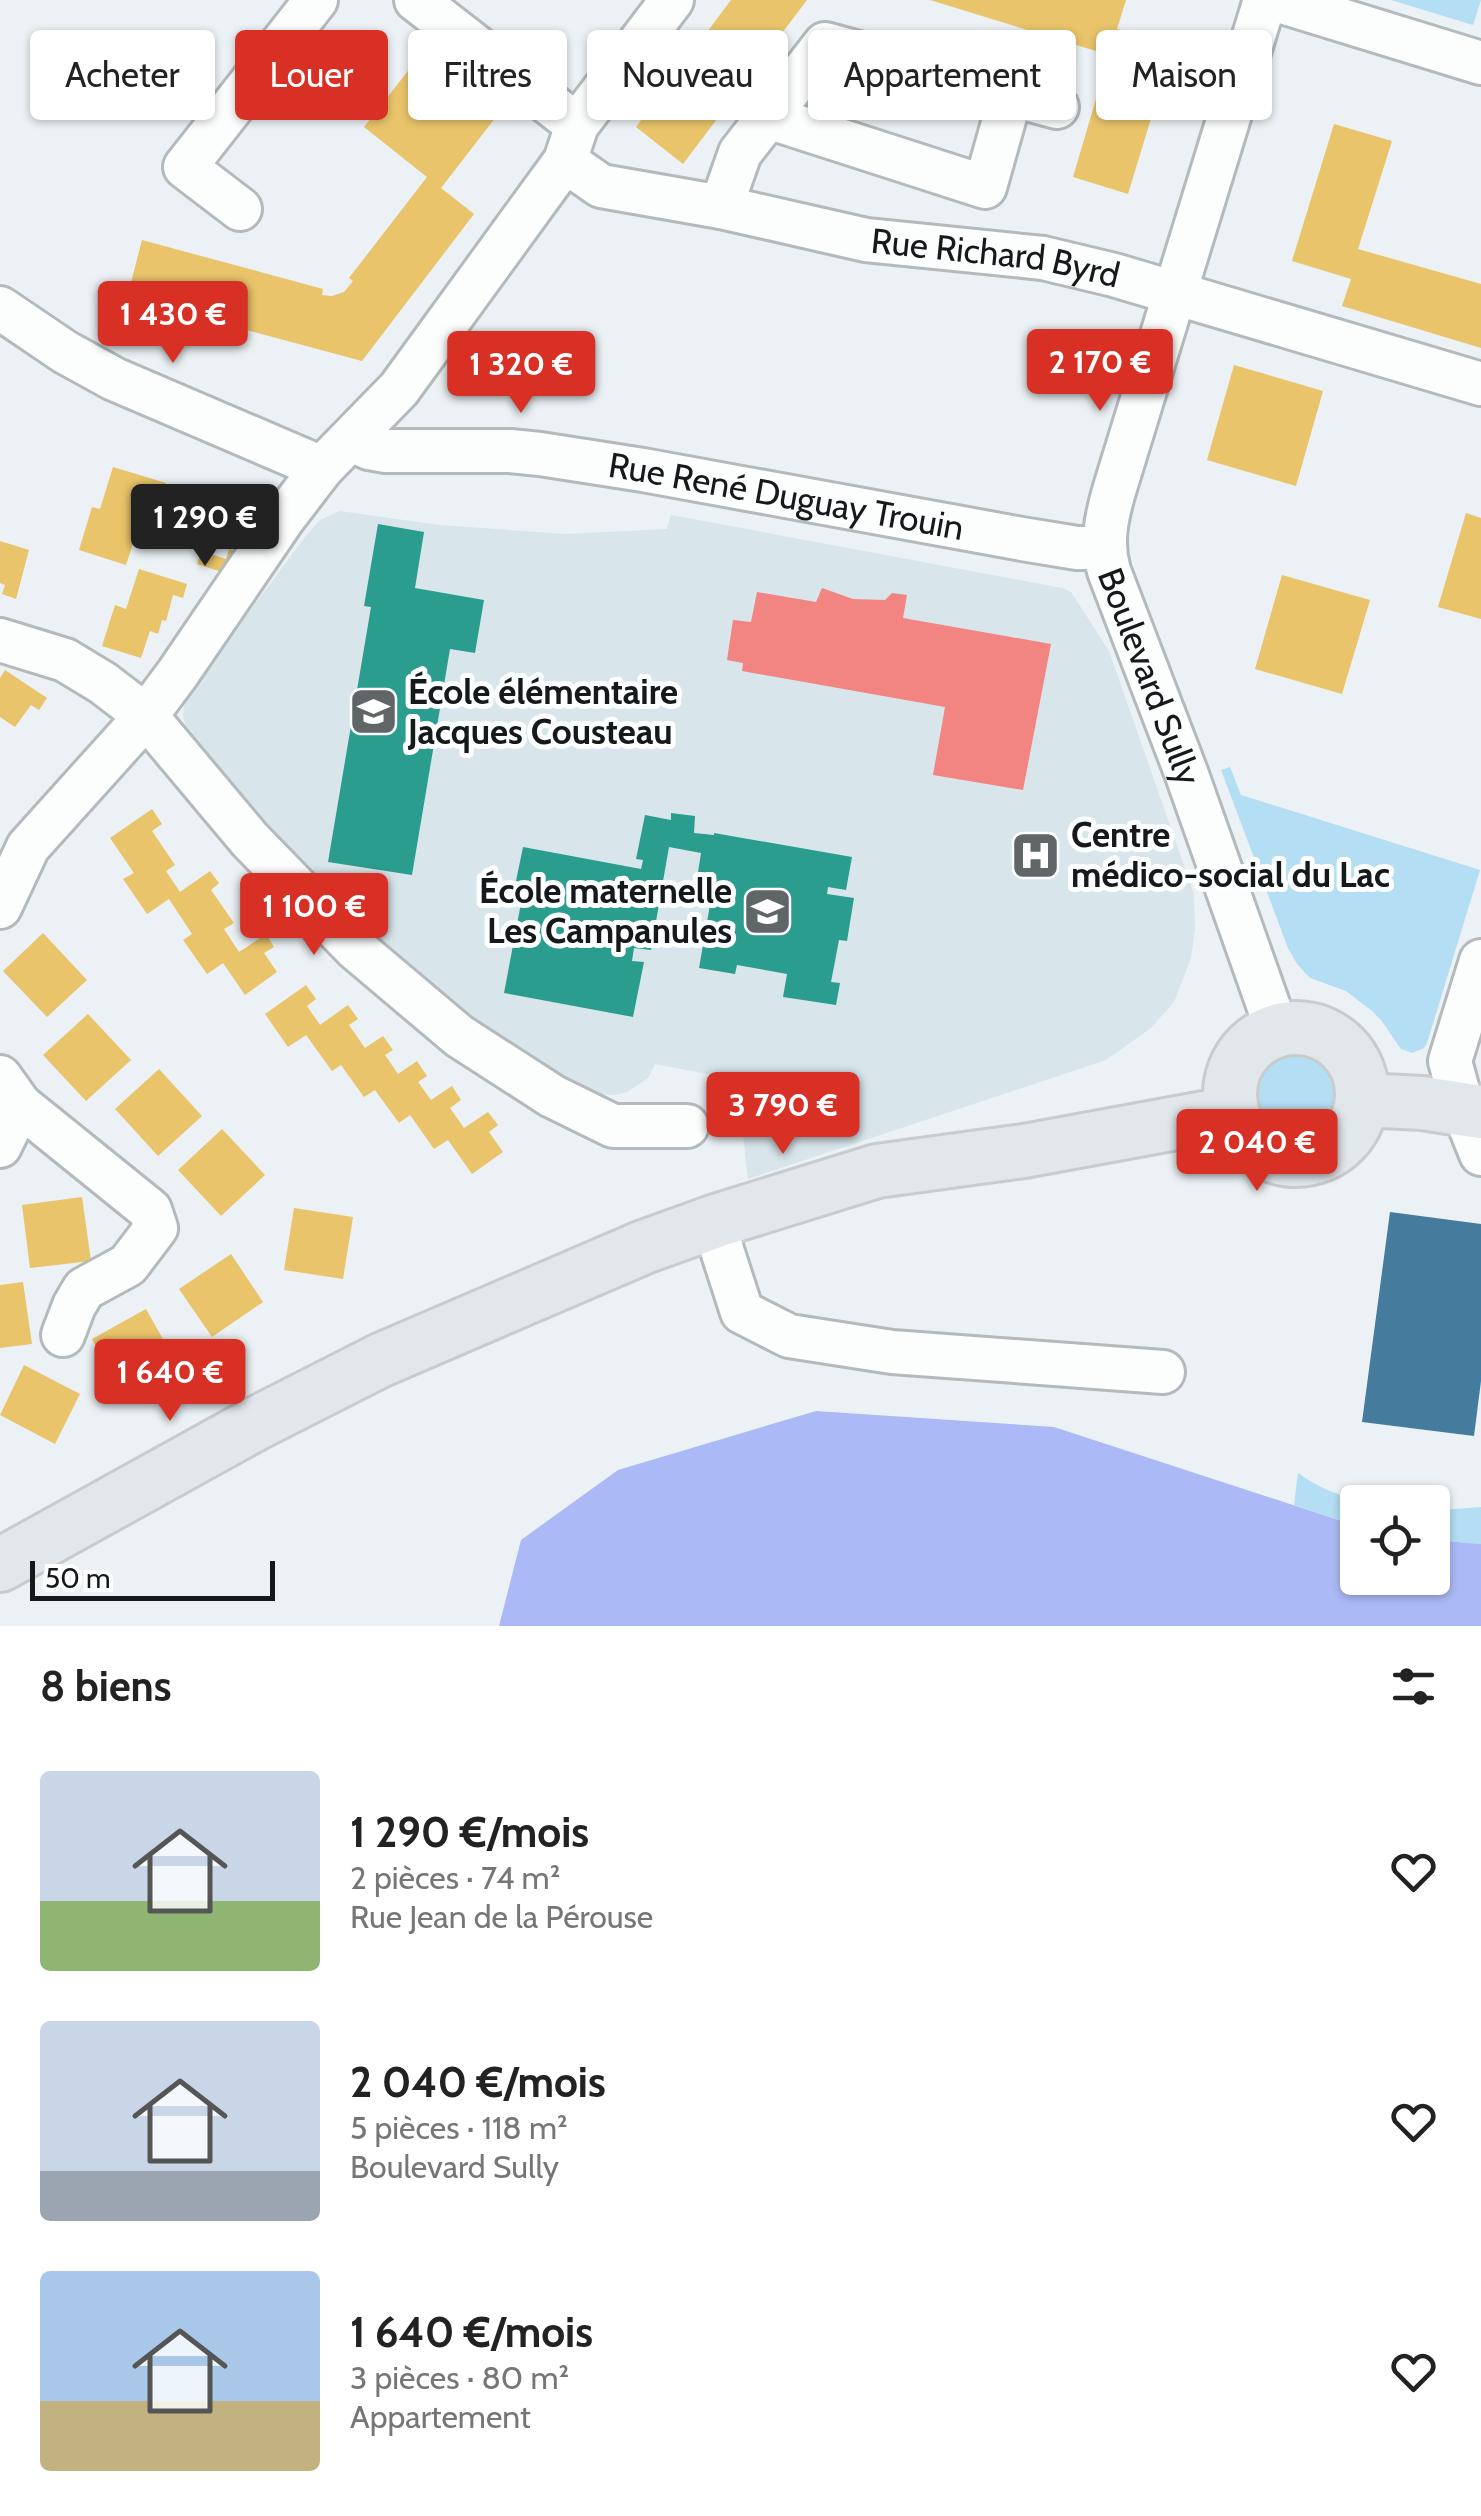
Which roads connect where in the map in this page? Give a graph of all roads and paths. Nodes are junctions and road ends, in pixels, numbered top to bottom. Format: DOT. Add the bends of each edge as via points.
graph roads {
  1 [pos="316,0"];
  2 [pos="416,0"];
  3 [pos="672,0"];
  4 [pos="1265,0"];
  5 [pos="1276,0"];
  6 [pos="1481,63"];
  7 [pos="808,66"];
  8 [pos="788,92"];
  9 [pos="766,120"];
  10 [pos="774,120"];
  11 [pos="1004,120"];
  12 [pos="571,143"];
  13 [pos="985,187"];
  14 [pos="721,207"];
  15 [pos="240,208"];
  16 [pos="966,250"];
  17 [pos="1175,293"];
  18 [pos="0,308"];
  19 [pos="1481,384"];
  20 [pos="337,454"];
  21 [pos="1104,548"];
  22 [pos="0,640"];
  23 [pos="146,716"];
  24 [pos="0,907"];
  25 [pos="1481,961"];
  26 [pos="1278,1030"];
  27 [pos="10,1091"];
  28 [pos="1363,1100"];
  29 [pos="1231,1112"];
  30 [pos="1475,1125"];
  31 [pos="687,1126"];
  32 [pos="0,1146"];
  33 [pos="716,1221"];
  34 [pos="63,1335"];
  35 [pos="1163,1372"];
  36 [pos="0,1565"];
  1 -- 15 [label="street" via="185,168"];
  2 -- 12 [label="street, Rue Richard Byrd"];
  3 -- 12 [label="street"];
  4 -- 17 [label="street"];
  5 -- 6 [label="street"];
  7 -- 8 [label="street"];
  9 -- 14 [label="street" via="740,154"];
  10 -- 13 [label="street"];
  11 -- 13 [label="street"];
  12 -- 14 [label="street, Rue Richard Byrd" via="600,186"];
  12 -- 20 [label="street" via="399,389"];
  13 -- 16 [label="street"];
  14 -- 16 [label="street, Rue Richard Byrd" via="866,240"];
  16 -- 17 [label="street, Rue Richard Byrd" via="1043,258"];
  17 -- 19 [label="street, Rue Richard Byrd"];
  17 -- 21 [label="street" via="1106,519"];
  18 -- 20 [label="street, Rue René Duguay Trouin" via="114,379"];
  20 -- 21 [label="street, Rue René Duguay Trouin" via="369,448 540,454"];
  20 -- 23 [label="street" via="283,519"];
  21 -- 26 [label="street, Boulevard Sully"];
  22 -- 23 [label="street" via="65,660"];
  23 -- 24 [label="street" via="28,848"];
  23 -- 31 [label="street" via="250,840 356,950 460,1036 612,1126"];
  25 -- 30 [label="street" via="1450,1061"];
  26 -- 28 [label="main road" via="1299,1027 1338,1042 1361,1078"];
  26 -- 29 [label="main road" via="1243,1053 1233,1071"];
  27 -- 32 [label="street"];
  27 -- 34 [label="street" via="150,1210 156,1228 128,1265 84,1289"];
  28 -- 29 [label="main road" via="1344,1141 1302,1160 1258,1149"];
  28 -- 30 [label="main road" via="1422,1103"];
  29 -- 33 [label="main road" via="877,1172"];
  33 -- 35 [label="street" via="742,1312 790,1336 892,1352"];
  33 -- 36 [label="main road" via="381,1360"];
}
